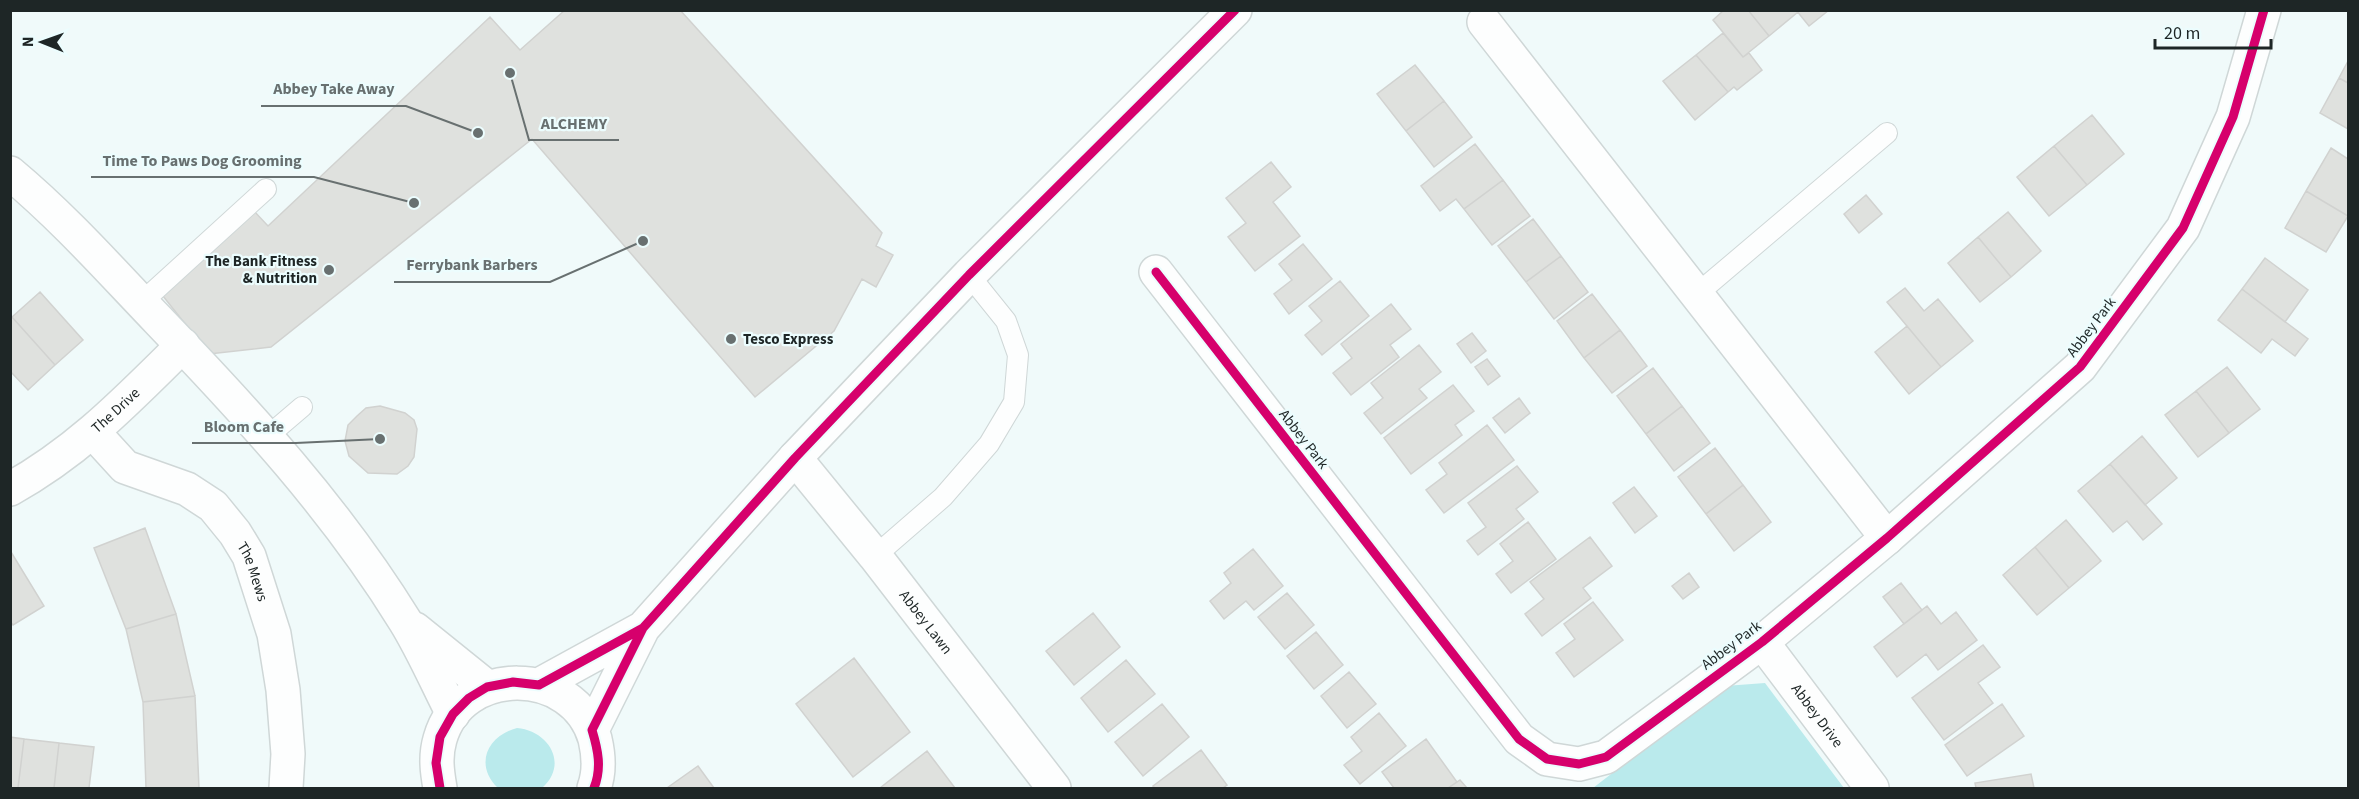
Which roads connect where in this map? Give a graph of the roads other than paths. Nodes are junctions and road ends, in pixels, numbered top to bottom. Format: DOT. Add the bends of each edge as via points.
graph roads {
  1 [pos="1235,10"];
  2 [pos="2264,10"];
  3 [pos="1484,22"];
  4 [pos="1887,133"];
  5 [pos="10,173"];
  6 [pos="266,189"];
  7 [pos="1156,272"];
  8 [pos="969,275"];
  9 [pos="1697,294"];
  10 [pos="142,302"];
  11 [pos="183,345"];
  12 [pos="302,407"];
  13 [pos="93,432"];
  14 [pos="268,436"];
  15 [pos="795,458"];
  16 [pos="10,489"];
  17 [pos="1887,538"];
  18 [pos="875,556"];
  19 [pos="406,623"];
  20 [pos="644,628"];
  21 [pos="1762,642"];
  22 [pos="539,684"];
  23 [pos="487,687"];
  24 [pos="453,714"];
  25 [pos="592,730"];
  26 [pos="286,789"];
  27 [pos="440,789"];
  28 [pos="594,789"];
  29 [pos="1054,789"];
  30 [pos="1872,789"];
  1 -- 8 [label="street"];
  2 -- 17 [label="street, Abbey Park" via="2233,117 2183,228 2080,367"];
  3 -- 9 [label="street"];
  4 -- 9 [label="lane"];
  5 -- 10 [label="street" via="38,196"];
  6 -- 10 [label="lane"];
  7 -- 21 [label="street, Abbey Park" via="1519,739 1547,759 1579,764 1606,757"];
  8 -- 15 [label="street"];
  8 -- 18 [label="lane" via="1006,321 1018,355 1014,402 989,444 943,497"];
  9 -- 17 [label="street"];
  10 -- 11 [label="street"];
  11 -- 13 [label="street, The Drive"];
  11 -- 14 [label="street"];
  12 -- 14 [label="lane"];
  13 -- 16 [label="street, The Drive" via="45,470"];
  13 -- 26 [label="street, The Mews" via="125,467 187,489 213,506 249,556 276,645 288,754"];
  14 -- 19 [label="street" via="312,488"];
  15 -- 18 [label="street, Abbey Lawn"];
  15 -- 20 [label="street"];
  17 -- 21 [label="street, Abbey Park"];
  18 -- 29 [label="street, Abbey Lawn"];
  19 -- 23 [label="street"];
  19 -- 24 [label="street"];
  20 -- 22 [label="street"];
  20 -- 25 [label="street"];
  21 -- 30 [label="street, Abbey Drive"];
  22 -- 23 [label="street" via="513,682"];
  22 -- 25 [label="street" via="561,694 579,710"];
  23 -- 24 [label="street"];
  24 -- 27 [label="street" via="440,737 436,763"];
  25 -- 28 [label="street" via="599,754"];
}
